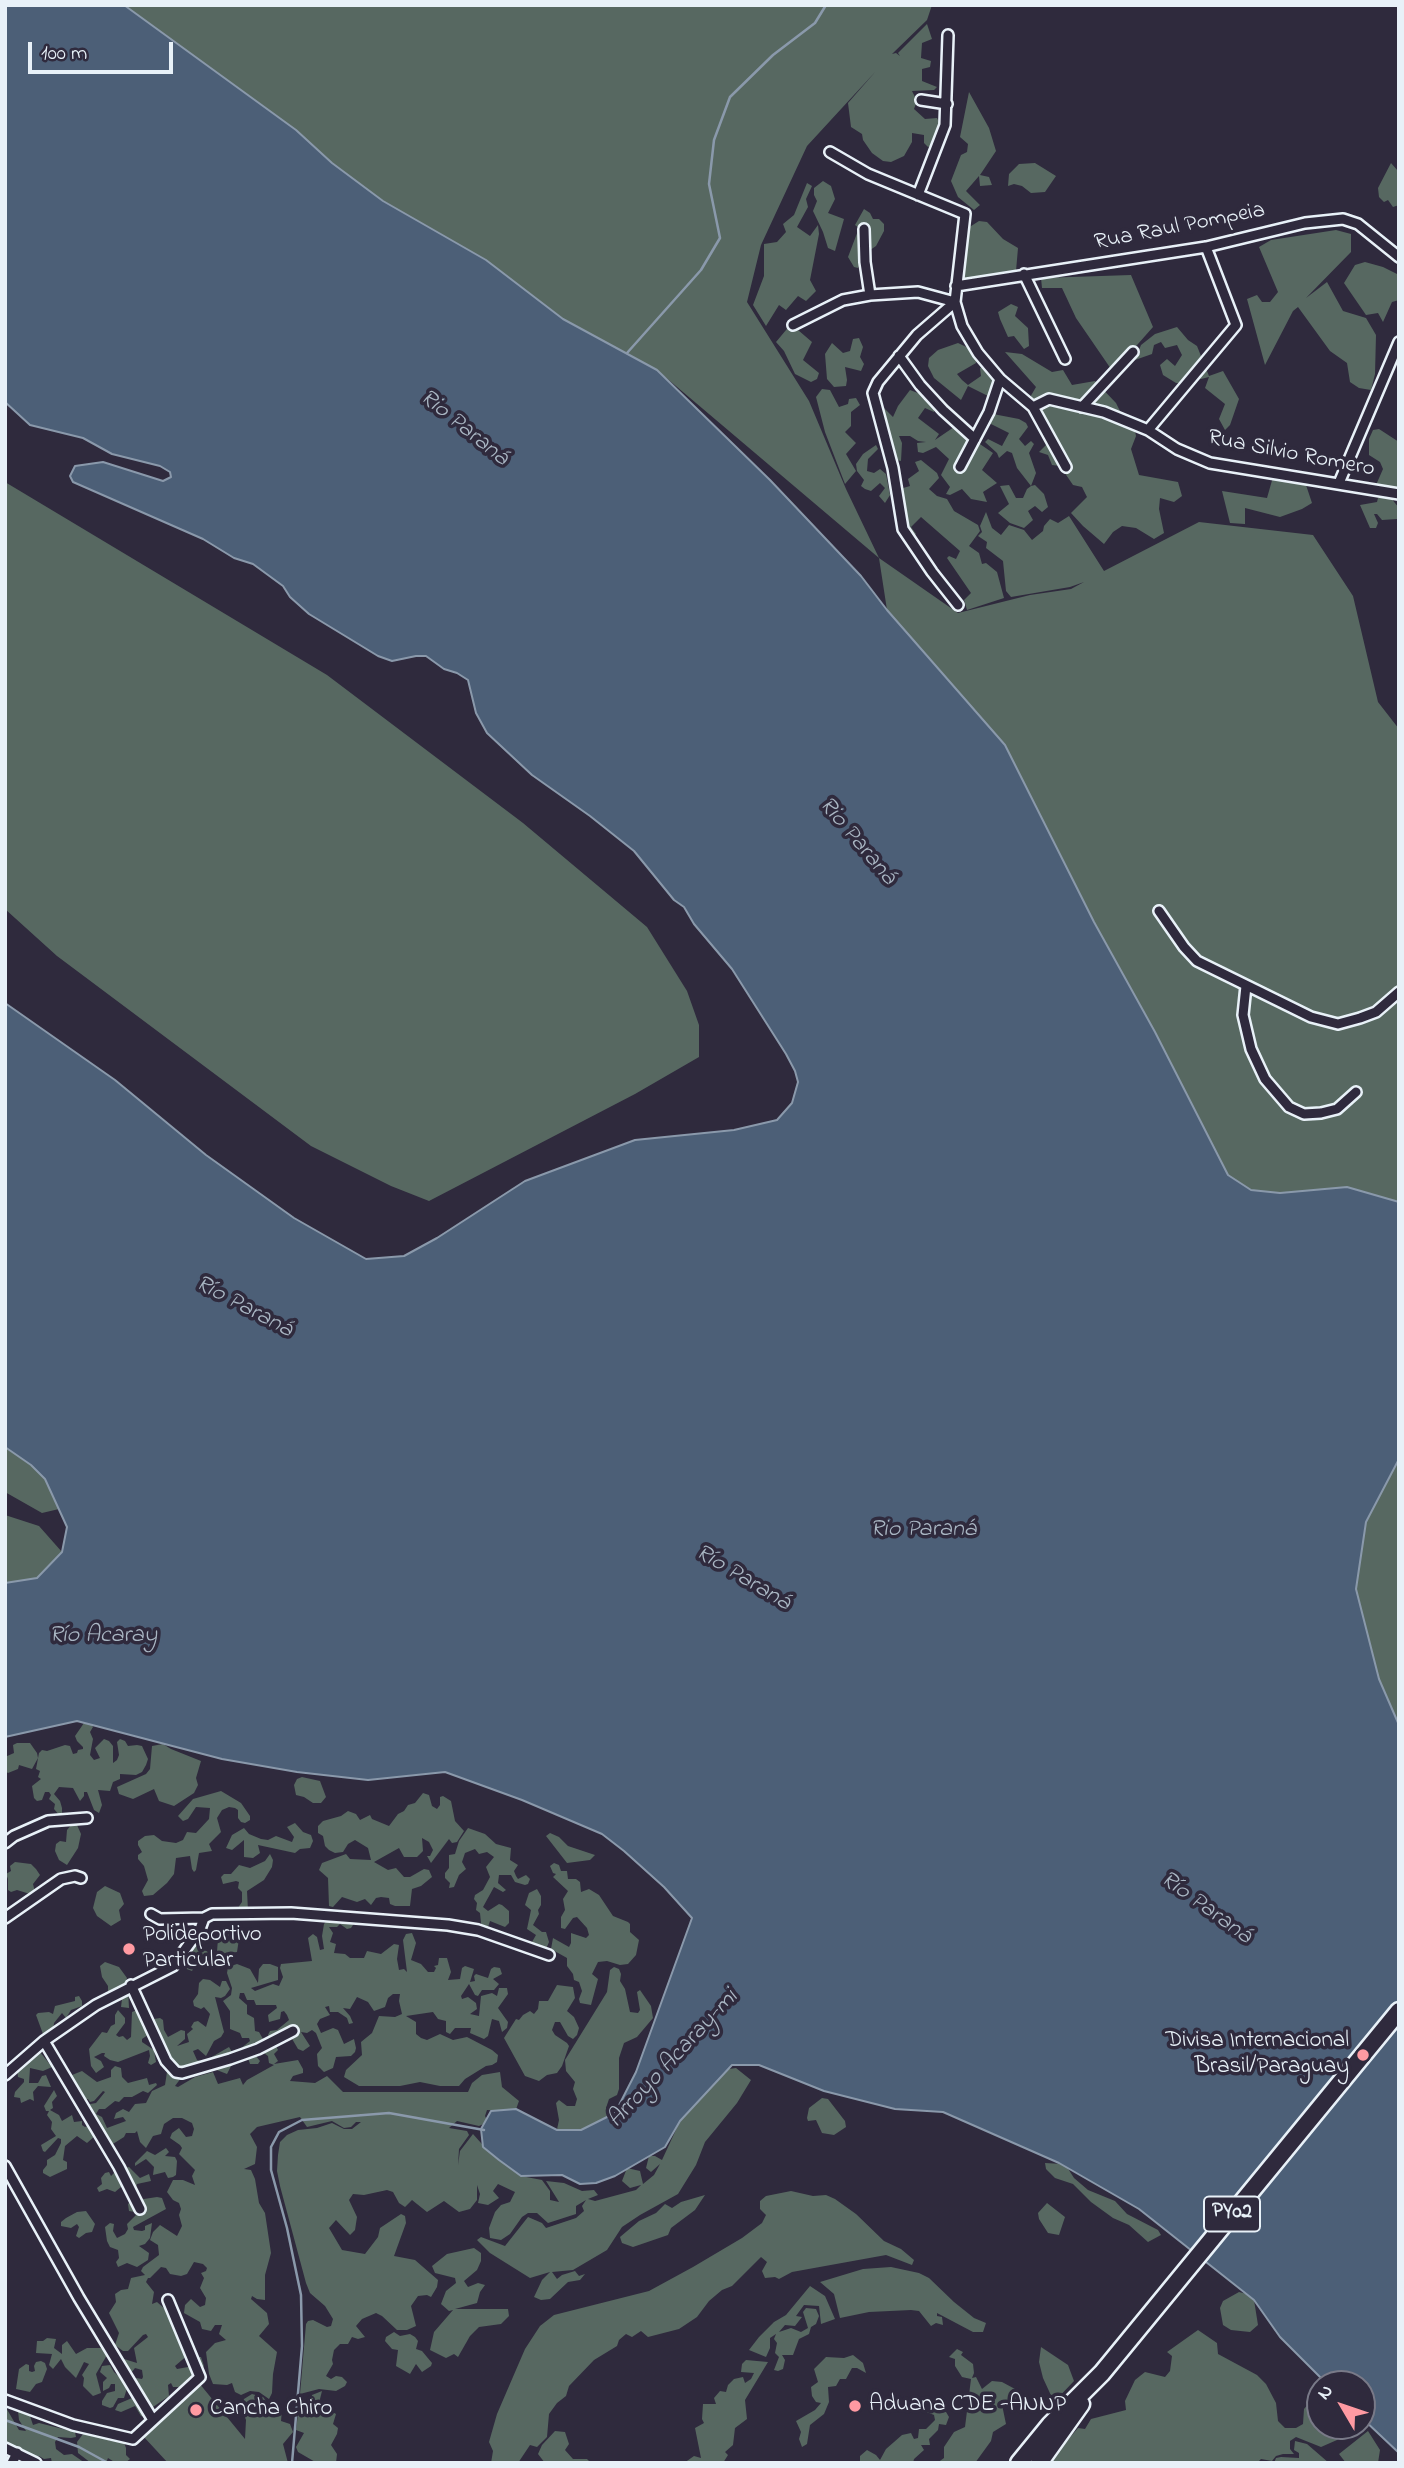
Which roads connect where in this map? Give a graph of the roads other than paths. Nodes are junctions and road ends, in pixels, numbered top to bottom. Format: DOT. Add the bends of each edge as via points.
graph roads {
  1 [pos="948,35"];
  2 [pos="921,100"];
  3 [pos="947,104"];
  4 [pos="830,152"];
  5 [pos="918,195"];
  6 [pos="864,229"];
  7 [pos="1206,247"];
  8 [pos="1399,257"];
  9 [pos="1024,274"];
  10 [pos="956,286"];
  11 [pos="870,295"];
  12 [pos="955,302"];
  13 [pos="793,325"];
  14 [pos="1399,342"];
  15 [pos="1133,352"];
  16 [pos="899,356"];
  17 [pos="1065,359"];
  18 [pos="1000,379"];
  19 [pos="1033,407"];
  20 [pos="1082,407"];
  21 [pos="1148,430"];
  22 [pos="975,439"];
  23 [pos="960,467"];
  24 [pos="1066,467"];
  25 [pos="1339,483"];
  26 [pos="1399,495"];
  27 [pos="958,605"];
  28 [pos="1159,911"];
  29 [pos="1246,986"];
  30 [pos="1399,992"];
  31 [pos="1356,1092"];
  32 [pos="87,1818"];
  33 [pos="5,1843"];
  34 [pos="81,1878"];
  35 [pos="151,1914"];
  36 [pos="5,1918"];
  37 [pos="204,1918"];
  38 [pos="549,1955"];
  39 [pos="131,1985"];
  40 [pos="1399,2011"];
  41 [pos="293,2031"];
  42 [pos="44,2041"];
  43 [pos="6,2073"];
  44 [pos="5,2166"];
  45 [pos="141,2209"];
  46 [pos="168,2300"];
  47 [pos="5,2400"];
  48 [pos="153,2420"];
  49 [pos="1055,2430"];
  50 [pos="5,2448"];
  51 [pos="17,2453"];
  52 [pos="12,2463"];
  53 [pos="36,2463"];
  54 [pos="1019,2463"];
  55 [pos="1039,2463"];
  1 -- 3 [label="street"];
  2 -- 3 [label="street"];
  3 -- 5 [label="street" via="945,125"];
  4 -- 5 [label="street"];
  5 -- 10 [label="street" via="966,216"];
  6 -- 11 [label="street"];
  7 -- 8 [label="street, Rua Raul Pompeia" via="1305,223 1343,219 1358,224"];
  7 -- 9 [label="street, Rua Raul Pompeia"];
  7 -- 21 [label="street" via="1236,325"];
  9 -- 10 [label="street, Rua Raul Pompeia"];
  9 -- 17 [label="street"];
  10 -- 12 [label="street"];
  11 -- 12 [label="street" via="918,292"];
  11 -- 13 [label="street" via="843,300"];
  12 -- 16 [label="street"];
  12 -- 18 [label="street" via="969,341"];
  14 -- 25 [label="street"];
  15 -- 20 [label="street"];
  16 -- 22 [label="street" via="920,385"];
  16 -- 27 [label="street" via="873,393 903,529"];
  18 -- 19 [label="street"];
  18 -- 22 [label="street"];
  19 -- 20 [label="street, Rua Silvio Romero" via="1049,399"];
  19 -- 24 [label="street"];
  20 -- 21 [label="street, Rua Silvio Romero"];
  21 -- 25 [label="street, Rua Silvio Romero" via="1210,463"];
  22 -- 23 [label="street"];
  25 -- 26 [label="street, Rua Silvio Romero"];
  28 -- 29 [label="street" via="1197,961"];
  29 -- 30 [label="street" via="1311,1017 1338,1024 1376,1012"];
  29 -- 31 [label="street" via="1243,1015 1251,1049 1265,1079 1289,1107 1304,1114 1321,1113 1337,1109"];
  32 -- 33 [label="street" via="48,1821"];
  34 -- 36 [label="street" via="61,1879"];
  35 -- 37 [label="street" via="160,1919"];
  37 -- 38 [label="street" via="212,1914 291,1913 448,1925 478,1930"];
  37 -- 39 [label="street" via="173,1966"];
  39 -- 41 [label="street" via="166,2061 176,2072 230,2059"];
  39 -- 42 [label="street"];
  40 -- 49 [label="highway, PY02"];
  42 -- 43 [label="street"];
  42 -- 45 [label="street"];
  44 -- 48 [label="street"];
  46 -- 48 [label="street" via="200,2377"];
  47 -- 48 [label="street" via="73,2425 133,2439"];
  49 -- 54 [label="highway, PY02"];
  49 -- 55 [label="highway, PY02"];
  50 -- 51 [label="street"];
  51 -- 52 [label="street"];
  51 -- 53 [label="street"];
}
